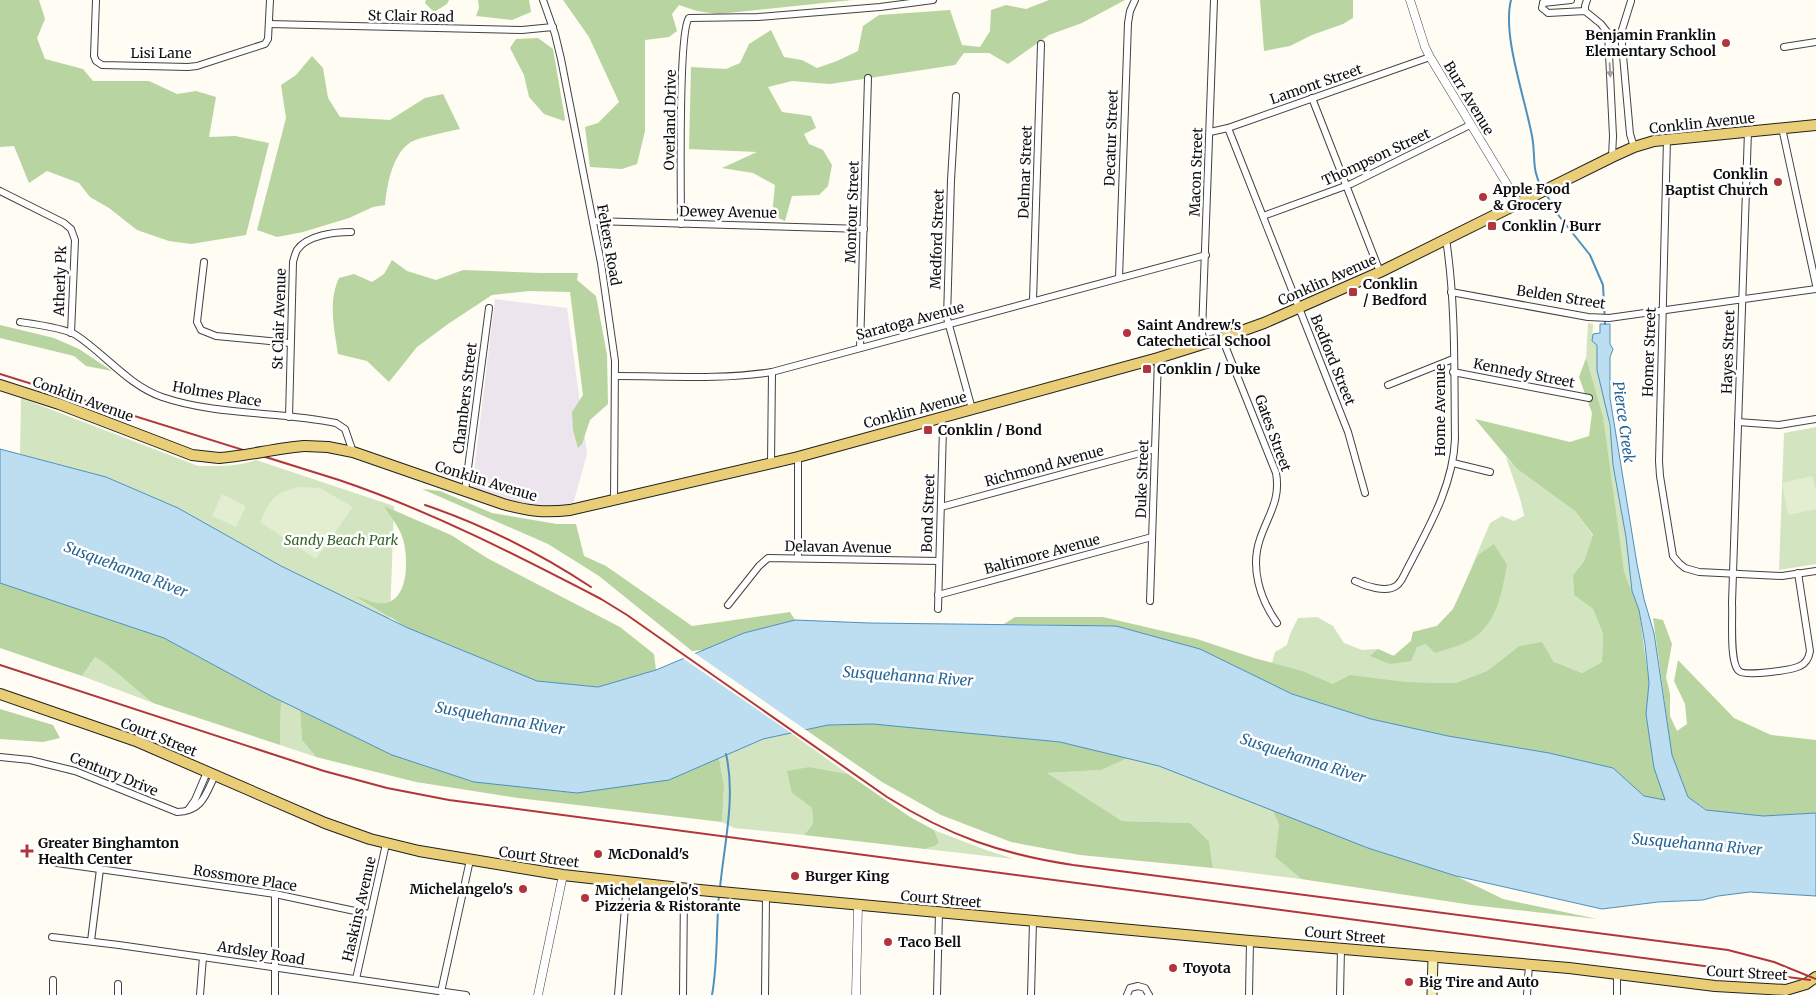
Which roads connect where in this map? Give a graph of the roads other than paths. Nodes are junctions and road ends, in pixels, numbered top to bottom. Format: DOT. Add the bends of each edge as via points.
graph roads {
  1 [pos="96,0"];
  2 [pos="270,0"];
  3 [pos="543,0"];
  4 [pos="933,0"];
  5 [pos="1135,0"];
  6 [pos="1214,0"];
  7 [pos="1410,0"];
  8 [pos="1571,0"];
  9 [pos="1587,0"];
  10 [pos="1631,0"];
  11 [pos="1541,1"];
  12 [pos="1585,11"];
  13 [pos="269,24"];
  14 [pos="553,27"];
  15 [pos="1608,33"];
  16 [pos="1621,33"];
  17 [pos="1816,42"];
  18 [pos="1041,44"];
  19 [pos="1784,47"];
  20 [pos="1430,56"];
  21 [pos="868,78"];
  22 [pos="956,96"];
  23 [pos="1312,98"];
  24 [pos="1470,125"];
  25 [pos="1816,125"];
  26 [pos="1228,128"];
  27 [pos="1782,128"];
  28 [pos="1748,131"];
  29 [pos="1210,132"];
  30 [pos="1667,139"];
  31 [pos="1634,147"];
  32 [pos="1612,157"];
  33 [pos="1347,186"];
  34 [pos="0,191"];
  35 [pos="1519,204"];
  36 [pos="1262,216"];
  37 [pos="593,221"];
  38 [pos="681,224"];
  39 [pos="864,229"];
  40 [pos="351,232"];
  41 [pos="1446,239"];
  42 [pos="1206,255"];
  43 [pos="204,262"];
  44 [pos="1380,272"];
  45 [pos="1119,278"];
  46 [pos="1816,285"];
  47 [pos="1816,289"];
  48 [pos="1451,292"];
  49 [pos="1743,299"];
  50 [pos="1033,301"];
  51 [pos="489,308"];
  52 [pos="1299,308"];
  53 [pos="1662,311"];
  54 [pos="20,322"];
  55 [pos="948,324"];
  56 [pos="71,332"];
  57 [pos="1222,338"];
  58 [pos="290,343"];
  59 [pos="1204,344"];
  60 [pos="860,348"];
  61 [pos="1158,358"];
  62 [pos="1453,359"];
  63 [pos="772,372"];
  64 [pos="1454,372"];
  65 [pos="616,376"];
  66 [pos="0,385"];
  67 [pos="1388,385"];
  68 [pos="1589,398"];
  69 [pos="972,409"];
  70 [pos="290,417"];
  71 [pos="941,418"];
  72 [pos="1816,419"];
  73 [pos="1738,422"];
  74 [pos="1155,449"];
  75 [pos="353,452"];
  76 [pos="798,457"];
  77 [pos="771,463"];
  78 [pos="1453,463"];
  79 [pos="1490,472"];
  80 [pos="465,491"];
  81 [pos="1365,493"];
  82 [pos="614,500"];
  83 [pos="941,508"];
  84 [pos="1152,537"];
  85 [pos="798,558"];
  86 [pos="939,560"];
  87 [pos="1816,571"];
  88 [pos="1734,573"];
  89 [pos="1798,573"];
  90 [pos="1355,581"];
  91 [pos="938,595"];
  92 [pos="1150,601"];
  93 [pos="728,605"];
  94 [pos="938,609"];
  95 [pos="1277,623"];
  96 [pos="0,694"];
  97 [pos="0,757"];
  98 [pos="211,773"];
  99 [pos="386,844"];
  100 [pos="470,860"];
  101 [pos="56,863"];
  102 [pos="100,869"];
  103 [pos="563,875"];
  104 [pos="627,882"];
  105 [pos="684,889"];
  106 [pos="275,894"];
  107 [pos="766,897"];
  108 [pos="858,905"];
  109 [pos="939,912"];
  110 [pos="369,914"];
  111 [pos="1034,921"];
  112 [pos="52,937"];
  113 [pos="90,941"];
  114 [pos="1250,941"];
  115 [pos="1341,949"];
  116 [pos="1433,956"];
  117 [pos="203,957"];
  118 [pos="1528,964"];
  119 [pos="275,968"];
  120 [pos="1617,973"];
  121 [pos="1816,977"];
  122 [pos="356,979"];
  123 [pos="53,980"];
  124 [pos="118,984"];
  125 [pos="1714,990"];
  126 [pos="441,992"];
  127 [pos="1797,992"];
  128 [pos="53,995"];
  129 [pos="118,995"];
  130 [pos="200,995"];
  131 [pos="275,995"];
  132 [pos="466,995"];
  133 [pos="538,995"];
  134 [pos="618,995"];
  135 [pos="683,995"];
  136 [pos="765,995"];
  137 [pos="856,995"];
  138 [pos="937,995"];
  139 [pos="1031,995"];
  140 [pos="1127,995"];
  141 [pos="1149,995"];
  142 [pos="1249,995"];
  143 [pos="1340,995"];
  144 [pos="1432,995"];
  145 [pos="1528,995"];
  146 [pos="1617,995"];
  1 -- 13 [label="street, Lisi Lane" via="94,56 102,65 197,66 266,44"];
  2 -- 13 [label="street"];
  3 -- 14 [label="street, Felters Road"];
  4 -- 38 [label="street, Overland Drive" via="758,17 689,18 685,27 682,73"];
  5 -- 45 [label="street, Decatur Street" via="1128,23"];
  6 -- 29 [label="street, Macon Street"];
  7 -- 20 [label="street, Burr Avenue"];
  8 -- 11 [label="street"];
  9 -- 12 [label="street"];
  10 -- 16 [label="street"];
  11 -- 12 [label="street" via="1542,8 1548,13"];
  12 -- 15 [label="street"];
  13 -- 14 [label="street, St Clair Road" via="522,30"];
  14 -- 37 [label="street, Felters Road"];
  15 -- 16 [label="street"];
  15 -- 32 [label="street, one-way"];
  16 -- 31 [label="street" via="1630,134"];
  17 -- 19 [label="street"];
  18 -- 50 [label="street, Delmar Street"];
  20 -- 23 [label="street, Lamont Street"];
  20 -- 24 [label="street, Burr Avenue"];
  21 -- 39 [label="street, Montour Street"];
  22 -- 55 [label="street, Medford Street"];
  23 -- 26 [label="street, Lamont Street"];
  23 -- 33 [label="street"];
  24 -- 33 [label="street, Thompson Street"];
  24 -- 35 [label="street, Burr Avenue"];
  25 -- 27 [label="main road, Conklin Avenue"];
  26 -- 29 [label="street, Lamont Street"];
  26 -- 36 [label="street, Bedford Street"];
  27 -- 28 [label="main road, Conklin Avenue"];
  27 -- 46 [label="street"];
  28 -- 30 [label="main road, Conklin Avenue"];
  28 -- 49 [label="street, Hayes Street"];
  29 -- 42 [label="street, Macon Street"];
  30 -- 31 [label="main road, Conklin Avenue"];
  30 -- 53 [label="street, Homer Street"];
  31 -- 32 [label="main road, Conklin Avenue"];
  32 -- 35 [label="main road, Conklin Avenue"];
  33 -- 36 [label="street, Thompson Street"];
  33 -- 44 [label="street"];
  34 -- 56 [label="street, Atherly Pk" via="64,223 72,231"];
  35 -- 41 [label="main road, Conklin Avenue"];
  36 -- 52 [label="street, Bedford Street"];
  37 -- 38 [label="street, Dewey Avenue"];
  37 -- 65 [label="street, Felters Road"];
  38 -- 39 [label="street, Dewey Avenue"];
  39 -- 60 [label="street, Montour Street"];
  40 -- 58 [label="street, St Clair Avenue" via="312,239 297,251 292,271"];
  41 -- 44 [label="main road, Conklin Avenue"];
  41 -- 48 [label="street, Home Avenue"];
  42 -- 45 [label="street, Saratoga Avenue"];
  42 -- 59 [label="street, Macon Street"];
  43 -- 58 [label="street" via="198,322 201,330 216,336"];
  44 -- 52 [label="main road, Conklin Avenue"];
  45 -- 50 [label="street, Saratoga Avenue"];
  47 -- 49 [label="street, Belden Street"];
  48 -- 53 [label="street, Belden Street" via="1594,317"];
  48 -- 62 [label="street, Home Avenue"];
  49 -- 53 [label="street, Belden Street"];
  49 -- 73 [label="street, Hayes Street"];
  50 -- 55 [label="street, Saratoga Avenue"];
  51 -- 80 [label="street, Chambers Street"];
  52 -- 57 [label="main road, Conklin Avenue"];
  52 -- 81 [label="street, Bedford Street" via="1348,432"];
  53 -- 88 [label="street, Homer Street" via="1658,461 1672,551 1684,568"];
  54 -- 56 [label="street, Holmes Place"];
  55 -- 60 [label="street, Saratoga Avenue"];
  55 -- 69 [label="street, Medford Street"];
  56 -- 70 [label="street, Holmes Place" via="136,383 162,397 240,412"];
  57 -- 59 [label="main road, Conklin Avenue"];
  57 -- 95 [label="street, Gates Street" via="1276,473 1275,503 1260,540 1256,571 1264,602"];
  58 -- 70 [label="street, St Clair Avenue"];
  59 -- 61 [label="main road, Conklin Avenue"];
  60 -- 63 [label="street, Saratoga Avenue"];
  61 -- 69 [label="main road, Conklin Avenue"];
  61 -- 74 [label="street, Duke Street"];
  62 -- 64 [label="street, Home Avenue"];
  62 -- 67 [label="street"];
  63 -- 65 [label="street, Saratoga Avenue" via="715,376"];
  63 -- 77 [label="street"];
  64 -- 68 [label="street, Kennedy Street"];
  64 -- 78 [label="street, Home Avenue"];
  65 -- 82 [label="street, Felters Road"];
  66 -- 75 [label="main road, Conklin Avenue, bridge" via="192,455 241,457 305,446"];
  69 -- 71 [label="main road, Conklin Avenue"];
  70 -- 75 [label="street, Holmes Place" via="336,422 345,429"];
  71 -- 76 [label="main road, Conklin Avenue"];
  71 -- 83 [label="street, Bond Street"];
  72 -- 73 [label="street" via="1779,425"];
  73 -- 88 [label="street, Hayes Street"];
  74 -- 83 [label="street, Richmond Avenue"];
  74 -- 84 [label="street, Duke Street"];
  75 -- 80 [label="main road, Conklin Avenue"];
  76 -- 77 [label="main road, Conklin Avenue"];
  76 -- 85 [label="street"];
  77 -- 82 [label="main road, Conklin Avenue"];
  78 -- 79 [label="street"];
  78 -- 90 [label="street, Home Avenue" via="1437,509 1402,580 1396,586 1386,588 1370,587"];
  80 -- 82 [label="main road, Conklin Avenue" via="540,512 570,510"];
  83 -- 86 [label="street, Bond Street"];
  84 -- 91 [label="street, Baltimore Avenue"];
  84 -- 92 [label="street, Duke Street"];
  85 -- 86 [label="street, Delavan Avenue"];
  85 -- 93 [label="street, Delavan Avenue" via="768,558"];
  86 -- 91 [label="street, Bond Street"];
  87 -- 89 [label="street"];
  88 -- 89 [label="street" via="1766,576"];
  88 -- 89 [label="street, Hayes Street" via="1733,655 1735,665 1744,674 1800,666 1809,658"];
  91 -- 94 [label="street, Bond Street"];
  96 -- 98 [label="main road, Court Street" via="117,734"];
  97 -- 98 [label="street, Century Drive" via="64,767 180,812 195,808 200,803"];
  98 -- 99 [label="main road, Court Street" via="325,824"];
  99 -- 100 [label="main road, Court Street"];
  99 -- 110 [label="street, Haskins Avenue"];
  100 -- 103 [label="main road, Court Street"];
  100 -- 126 [label="street"];
  101 -- 102 [label="street, Rossmore Place"];
  102 -- 106 [label="street, Rossmore Place"];
  102 -- 113 [label="street"];
  103 -- 104 [label="main road, Court Street"];
  103 -- 133 [label="street"];
  104 -- 105 [label="main road, Court Street"];
  104 -- 134 [label="street"];
  105 -- 107 [label="main road, Court Street"];
  105 -- 135 [label="street"];
  106 -- 110 [label="street, Rossmore Place"];
  106 -- 119 [label="street"];
  107 -- 108 [label="main road, Court Street"];
  107 -- 136 [label="street"];
  108 -- 109 [label="main road, Court Street"];
  108 -- 137 [label="street"];
  109 -- 111 [label="main road, Court Street"];
  109 -- 138 [label="street"];
  110 -- 122 [label="street, Haskins Avenue"];
  111 -- 114 [label="main road, Court Street"];
  111 -- 139 [label="street"];
  112 -- 113 [label="street, Ardsley Road"];
  113 -- 117 [label="street, Ardsley Road"];
  114 -- 115 [label="main road, Court Street"];
  114 -- 142 [label="street"];
  115 -- 116 [label="main road, Court Street"];
  115 -- 143 [label="street"];
  116 -- 118 [label="main road, Court Street"];
  116 -- 144 [label="main road"];
  117 -- 119 [label="street, Ardsley Road"];
  117 -- 130 [label="street"];
  118 -- 120 [label="main road, Court Street"];
  118 -- 145 [label="street"];
  119 -- 122 [label="street, Ardsley Road"];
  119 -- 131 [label="street"];
  120 -- 125 [label="main road, Court Street"];
  120 -- 146 [label="street"];
  121 -- 127 [label="main road, Court Street"];
  122 -- 126 [label="street, Ardsley Road"];
  123 -- 128 [label="street"];
  124 -- 129 [label="street"];
  125 -- 127 [label="main road, Court Street"];
  126 -- 132 [label="street, Ardsley Road"];
  140 -- 141 [label="street" via="1130,988 1138,986 1145,988"];
}
